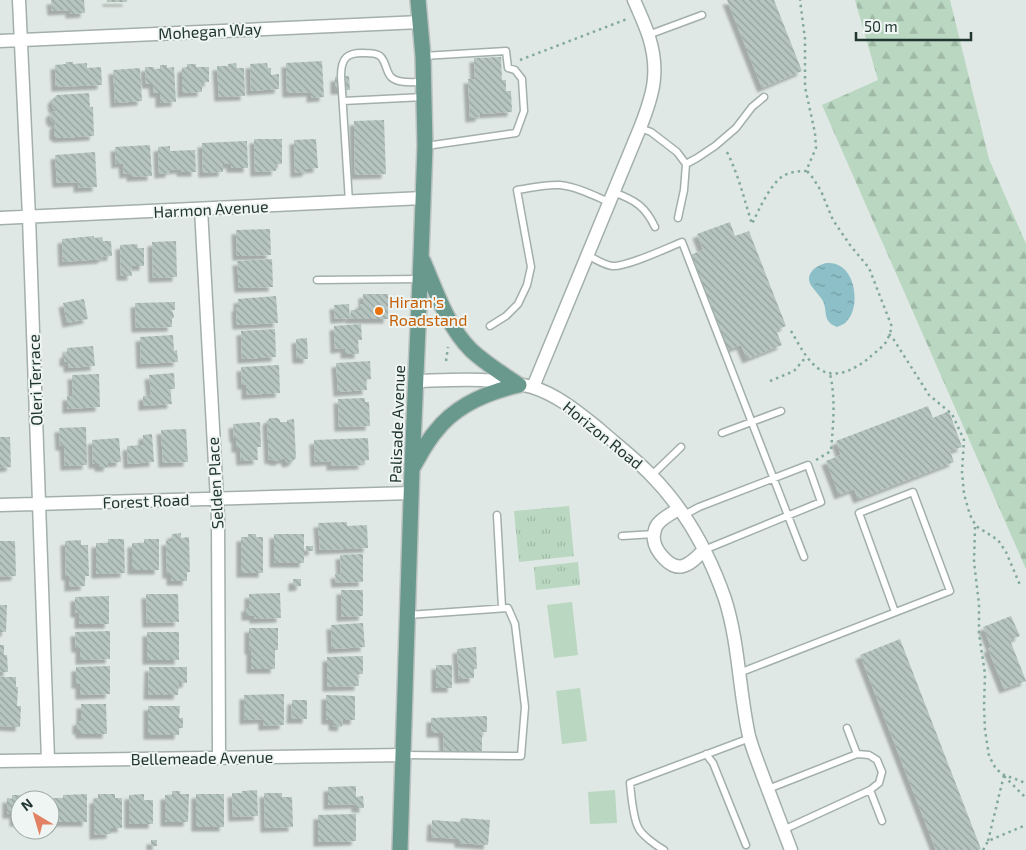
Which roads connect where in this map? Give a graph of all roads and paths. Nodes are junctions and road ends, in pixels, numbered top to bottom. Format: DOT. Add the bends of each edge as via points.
graph roads {
  1 [pos="19,0"];
  2 [pos="418,0"];
  3 [pos="634,0"];
  4 [pos="800,0"];
  5 [pos="640,15"];
  6 [pos="702,15"];
  7 [pos="420,22"];
  8 [pos="648,35"];
  9 [pos="21,40"];
  10 [pos="0,41"];
  11 [pos="423,56"];
  12 [pos="515,70"];
  13 [pos="424,82"];
  14 [pos="424,97"];
  15 [pos="764,98"];
  16 [pos="343,101"];
  17 [pos="640,128"];
  18 [pos="424,146"];
  19 [pos="727,152"];
  20 [pos="686,164"];
  21 [pos="806,171"];
  22 [pos="611,197"];
  23 [pos="423,198"];
  24 [pos="349,202"];
  25 [pos="201,209"];
  26 [pos="30,217"];
  27 [pos="0,218"];
  28 [pos="678,218"];
  29 [pos="655,227"];
  30 [pos="587,255"];
  31 [pos="421,257"];
  32 [pos="420,278"];
  33 [pos="317,280"];
  34 [pos="490,326"];
  35 [pos="791,331"];
  36 [pos="889,334"];
  37 [pos="806,356"];
  38 [pos="830,374"];
  39 [pos="416,381"];
  40 [pos="770,381"];
  41 [pos="526,386"];
  42 [pos="781,411"];
  43 [pos="752,422"];
  44 [pos="722,433"];
  45 [pos="681,447"];
  46 [pos="808,465"];
  47 [pos="412,468"];
  48 [pos="652,475"];
  49 [pos="774,478"];
  50 [pos="412,493"];
  51 [pos="217,499"];
  52 [pos="40,504"];
  53 [pos="0,505"];
  54 [pos="682,512"];
  55 [pos="497,515"];
  56 [pos="788,516"];
  57 [pos="975,525"];
  58 [pos="654,534"];
  59 [pos="622,536"];
  60 [pos="704,550"];
  61 [pos="804,557"];
  62 [pos="1020,586"];
  63 [pos="502,608"];
  64 [pos="895,612"];
  65 [pos="408,615"];
  66 [pos="739,673"];
  67 [pos="847,728"];
  68 [pos="750,738"];
  69 [pos="706,754"];
  70 [pos="856,754"];
  71 [pos="404,755"];
  72 [pos="219,758"];
  73 [pos="48,760"];
  74 [pos="0,761"];
  75 [pos="1004,776"];
  76 [pos="1026,784"];
  77 [pos="768,789"];
  78 [pos="870,790"];
  79 [pos="1026,798"];
  80 [pos="882,821"];
  81 [pos="1026,825"];
  82 [pos="783,830"];
  83 [pos="988,841"];
  84 [pos="746,845"];
  85 [pos="400,850"];
  86 [pos="664,850"];
  87 [pos="791,850"];
  88 [pos="983,850"];
  1 -- 9 [label="street, Oleri Terrace"];
  2 -- 7 [label="main road, Palisade Avenue"];
  3 -- 5 [label="street"];
  4 -- 21 [label="path" via="805,39 805,87 816,148"];
  5 -- 8 [label="street"];
  5 -- 12 [label="path" via="517,61"];
  6 -- 8 [label="lane"];
  7 -- 9 [label="street, Mohegan Way"];
  7 -- 11 [label="main road, Palisade Avenue"];
  8 -- 17 [label="street" via="654,81"];
  9 -- 10 [label="street, Mohegan Way"];
  9 -- 26 [label="street, Oleri Terrace"];
  11 -- 12 [label="lane" via="506,51 508,68"];
  11 -- 13 [label="main road, Palisade Avenue"];
  12 -- 18 [label="lane" via="522,79 524,111 516,133"];
  13 -- 14 [label="main road, Palisade Avenue"];
  13 -- 16 [label="lane" via="399,81 391,77 381,57 357,52 344,58 341,66"];
  14 -- 16 [label="lane"];
  14 -- 18 [label="main road, Palisade Avenue"];
  15 -- 20 [label="lane" via="715,146"];
  16 -- 24 [label="lane"];
  17 -- 20 [label="lane" via="677,152"];
  17 -- 22 [label="street"];
  18 -- 23 [label="main road, Palisade Avenue"];
  19 -- 21 [label="path" via="752,224 777,180 784,175"];
  20 -- 28 [label="lane"];
  21 -- 36 [label="path" via="821,191 834,220 868,268 892,327"];
  22 -- 29 [label="lane" via="635,201"];
  22 -- 30 [label="street"];
  22 -- 34 [label="lane" via="562,186 517,190 531,267 518,304"];
  23 -- 24 [label="street, Harmon Avenue"];
  23 -- 31 [label="main road, Palisade Avenue"];
  24 -- 25 [label="street, Harmon Avenue"];
  25 -- 26 [label="street, Harmon Avenue"];
  25 -- 51 [label="street, Selden Place"];
  26 -- 27 [label="street, Harmon Avenue"];
  26 -- 52 [label="street, Oleri Terrace"];
  30 -- 41 [label="street"];
  30 -- 43 [label="lane" via="611,266 620,266 682,242"];
  31 -- 32 [label="main road, Palisade Avenue"];
  31 -- 41 [label="main road" via="445,314 470,349"];
  32 -- 33 [label="lane"];
  32 -- 39 [label="main road, Palisade Avenue"];
  35 -- 37 [label="path"];
  36 -- 38 [label="path" via="876,352 854,369"];
  36 -- 57 [label="path" via="929,395 952,414 964,440 964,494"];
  37 -- 38 [label="path" via="818,369"];
  37 -- 40 [label="path" via="794,371"];
  38 -- 46 [label="path" via="834,397 831,451"];
  39 -- 41 [label="street, Horizon Road" via="486,380"];
  39 -- 47 [label="main road, Palisade Avenue"];
  41 -- 47 [label="main road" via="499,390 451,415 436,431"];
  41 -- 48 [label="street, Horizon Road" via="558,398"];
  42 -- 43 [label="lane"];
  43 -- 44 [label="lane"];
  43 -- 49 [label="lane"];
  45 -- 48 [label="lane"];
  46 -- 49 [label="lane"];
  46 -- 56 [label="lane" via="821,502"];
  47 -- 50 [label="main road, Palisade Avenue"];
  48 -- 54 [label="street, Horizon Road"];
  49 -- 54 [label="lane"];
  49 -- 56 [label="lane"];
  50 -- 51 [label="street, Forest Road"];
  50 -- 65 [label="main road, Palisade Avenue"];
  51 -- 52 [label="street, Forest Road"];
  51 -- 72 [label="street, Selden Place"];
  52 -- 53 [label="street, Forest Road"];
  52 -- 73 [label="street, Oleri Terrace"];
  54 -- 58 [label="street" via="663,520 656,526"];
  54 -- 60 [label="street, Horizon Road"];
  55 -- 63 [label="lane"];
  56 -- 60 [label="lane"];
  56 -- 61 [label="lane"];
  57 -- 62 [label="path" via="998,540"];
  57 -- 75 [label="path" via="974,562 985,674 985,730 989,756 996,770"];
  58 -- 59 [label="lane"];
  58 -- 60 [label="street" via="662,556 674,566 682,567"];
  60 -- 66 [label="street, Horizon Road" via="725,601"];
  63 -- 65 [label="lane"];
  63 -- 71 [label="lane" via="508,608 515,624 525,707 521,756"];
  64 -- 64 [label="lane" via="950,591 913,492 859,513"];
  64 -- 66 [label="lane"];
  65 -- 71 [label="main road, Palisade Avenue"];
  66 -- 68 [label="street, Horizon Road"];
  67 -- 70 [label="lane"];
  68 -- 69 [label="lane"];
  68 -- 77 [label="street, Horizon Road"];
  69 -- 84 [label="lane" via="713,763"];
  69 -- 86 [label="lane" via="630,783 638,828"];
  70 -- 77 [label="lane"];
  70 -- 78 [label="lane" via="869,755 877,760 882,772 879,784"];
  71 -- 72 [label="street, Bellemeade Avenue"];
  71 -- 85 [label="main road, Palisade Avenue"];
  72 -- 73 [label="street, Bellemeade Avenue"];
  73 -- 74 [label="street, Bellemeade Avenue"];
  75 -- 76 [label="path"];
  75 -- 79 [label="path"];
  75 -- 83 [label="path"];
  77 -- 82 [label="street, Horizon Road"];
  78 -- 80 [label="lane"];
  78 -- 82 [label="lane"];
  81 -- 83 [label="path"];
  82 -- 87 [label="street, Horizon Road"];
  83 -- 88 [label="path"];
}
